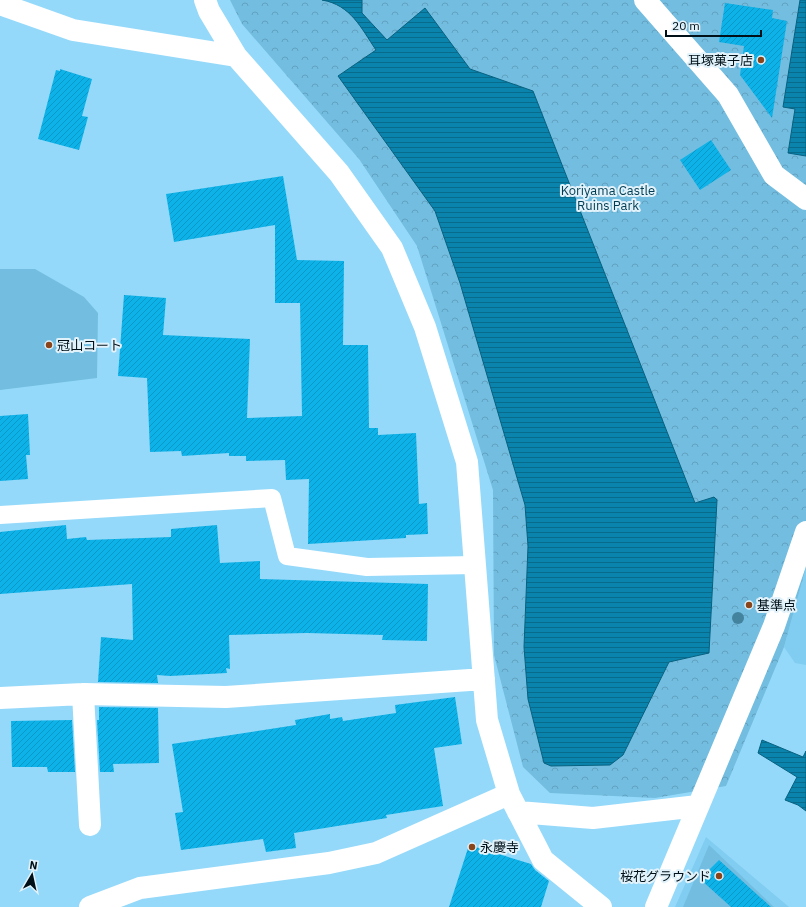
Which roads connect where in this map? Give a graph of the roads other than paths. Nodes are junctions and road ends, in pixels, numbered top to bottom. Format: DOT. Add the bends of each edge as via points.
graph roads {
  1 [pos="205,0"];
  2 [pos="645,0"];
  3 [pos="0,4"];
  4 [pos="236,56"];
  5 [pos="806,199"];
  6 [pos="0,515"];
  7 [pos="806,532"];
  8 [pos="474,565"];
  9 [pos="484,679"];
  10 [pos="82,694"];
  11 [pos="0,698"];
  12 [pos="513,803"];
  13 [pos="698,806"];
  14 [pos="90,825"];
  15 [pos="90,907"];
  16 [pos="602,907"];
  17 [pos="656,907"];
  1 -- 4 [label="street"];
  2 -- 5 [label="street" via="728,95 774,175"];
  3 -- 4 [label="street" via="73,30"];
  4 -- 8 [label="street" via="339,173 392,248 425,327 467,462"];
  6 -- 8 [label="lane" via="272,498 287,556 367,568"];
  7 -- 13 [label="street" via="774,626"];
  8 -- 9 [label="street"];
  9 -- 10 [label="street" via="226,697"];
  9 -- 12 [label="street" via="487,720"];
  10 -- 11 [label="street"];
  10 -- 14 [label="street"];
  12 -- 13 [label="street" via="593,818"];
  12 -- 15 [label="street" via="376,853 329,862 140,888"];
  12 -- 16 [label="street" via="543,860"];
  13 -- 17 [label="street"];
}
